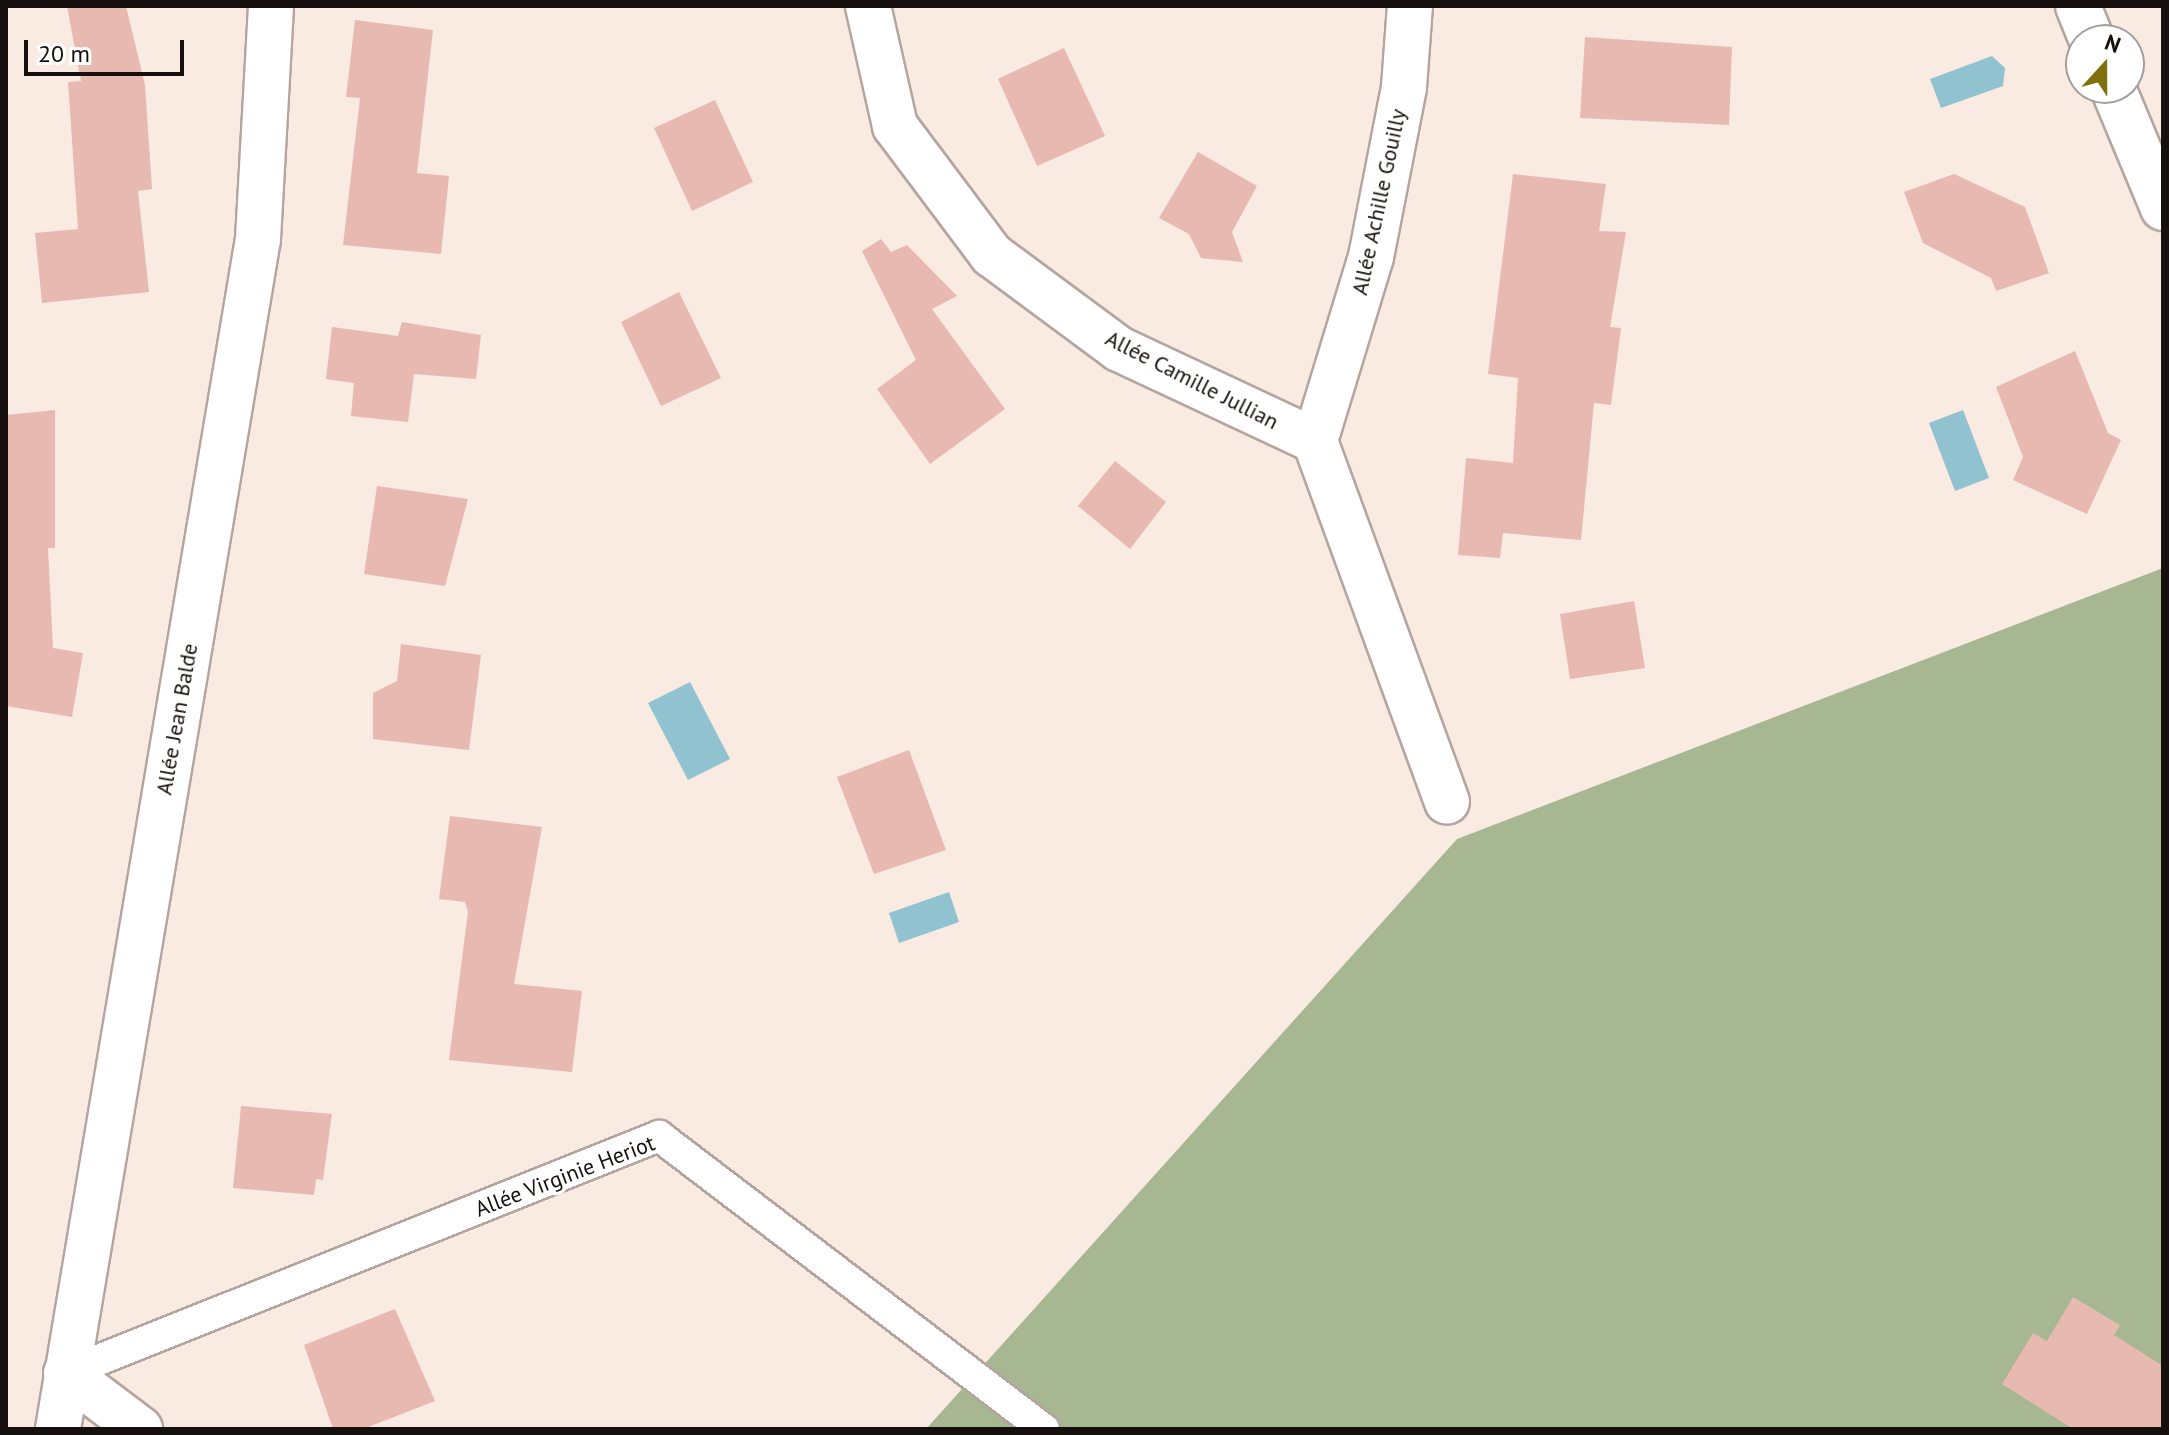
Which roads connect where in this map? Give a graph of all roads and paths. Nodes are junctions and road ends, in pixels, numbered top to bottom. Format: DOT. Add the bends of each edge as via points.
graph roads {
  1 [pos="271,6"];
  2 [pos="868,6"];
  3 [pos="1410,6"];
  4 [pos="2120,104"];
  5 [pos="2163,208"];
  6 [pos="1315,441"];
  7 [pos="1447,802"];
  8 [pos="66,1373"];
  9 [pos="58,1429"];
  10 [pos="140,1429"];
  11 [pos="1044,1429"];
  1 -- 8 [label="street, Allée Jean Balde" via="258,239"];
  2 -- 6 [label="street, Allée Camille Jullian" via="895,126 992,255 1119,349"];
  3 -- 6 [label="street, Allée Achille Gouilly" via="1404,87 1371,257"];
  4 -- 5 [label="street"];
  6 -- 7 [label="street"];
  8 -- 9 [label="street, Allée Jean Balde"];
  8 -- 10 [label="street"];
  8 -- 11 [label="lane, Allée Virginie Heriot" via="659,1136"];
}
